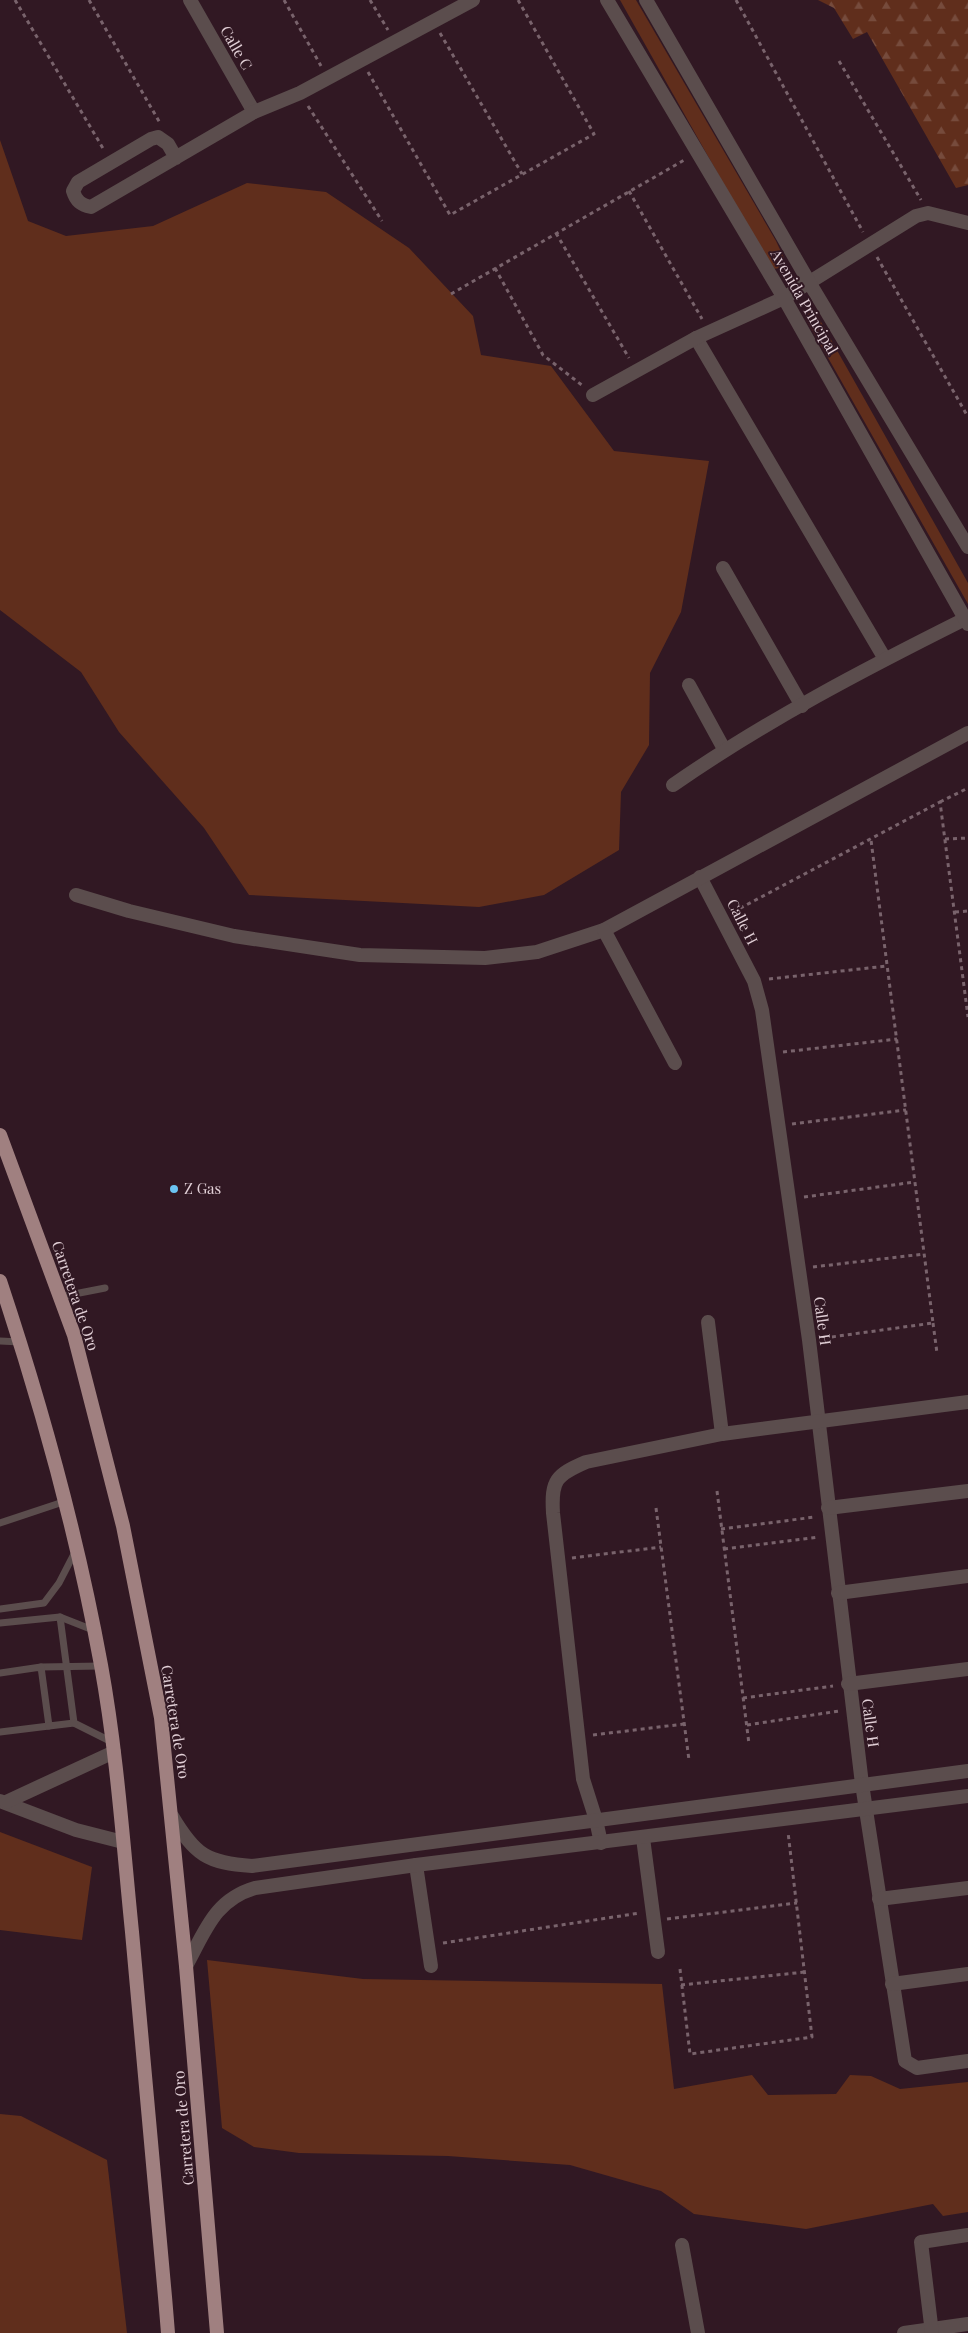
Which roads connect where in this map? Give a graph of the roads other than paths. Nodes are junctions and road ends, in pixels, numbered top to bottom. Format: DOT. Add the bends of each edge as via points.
graph roads {
  1 [pos="190,0"];
  2 [pos="473,0"];
  3 [pos="607,0"];
  4 [pos="646,0"];
  5 [pos="254,112"];
  6 [pos="176,158"];
  7 [pos="968,223"];
  8 [pos="809,282"];
  9 [pos="784,298"];
  10 [pos="696,338"];
  11 [pos="593,395"];
  12 [pos="968,547"];
  13 [pos="723,568"];
  14 [pos="967,622"];
  15 [pos="884,659"];
  16 [pos="689,685"];
  17 [pos="802,706"];
  18 [pos="968,733"];
  19 [pos="724,749"];
  20 [pos="673,785"];
  21 [pos="700,877"];
  22 [pos="76,895"];
  23 [pos="604,930"];
  24 [pos="675,1063"];
  25 [pos="0,1135"];
  26 [pos="0,1281"];
  27 [pos="105,1288"];
  28 [pos="58,1297"];
  29 [pos="708,1322"];
  30 [pos="0,1341"];
  31 [pos="20,1342"];
  32 [pos="968,1402"];
  33 [pos="819,1422"];
  34 [pos="722,1434"];
  35 [pos="968,1491"];
  36 [pos="67,1501"];
  37 [pos="828,1512"];
  38 [pos="0,1523"];
  39 [pos="77,1550"];
  40 [pos="968,1576"];
  41 [pos="838,1593"];
  42 [pos="0,1609"];
  43 [pos="60,1617"];
  44 [pos="0,1623"];
  45 [pos="94,1630"];
  46 [pos="67,1666"];
  47 [pos="101,1666"];
  48 [pos="41,1667"];
  49 [pos="968,1669"];
  50 [pos="0,1673"];
  51 [pos="848,1684"];
  52 [pos="74,1724"];
  53 [pos="49,1726"];
  54 [pos="0,1732"];
  55 [pos="113,1747"];
  56 [pos="968,1771"];
  57 [pos="862,1784"];
  58 [pos="968,1796"];
  59 [pos="3,1801"];
  60 [pos="866,1810"];
  61 [pos="172,1816"];
  62 [pos="596,1820"];
  63 [pos="643,1838"];
  64 [pos="123,1842"];
  65 [pos="601,1843"];
  66 [pos="416,1865"];
  67 [pos="968,1888"];
  68 [pos="879,1899"];
  69 [pos="658,1952"];
  70 [pos="186,1966"];
  71 [pos="431,1966"];
  72 [pos="968,1974"];
  73 [pos="892,1984"];
  74 [pos="968,2061"];
  75 [pos="968,2235"];
  76 [pos="682,2245"];
  77 [pos="968,2324"];
  78 [pos="932,2331"];
  79 [pos="168,2333"];
  80 [pos="217,2333"];
  81 [pos="698,2333"];
  82 [pos="904,2333"];
  1 -- 5 [label="street, Calle C"];
  2 -- 5 [label="street" via="300,93"];
  3 -- 9 [label="street, Avenida Principal"];
  4 -- 8 [label="street, Avenida Principal"];
  5 -- 6 [label="street"];
  6 -- 6 [label="street" via="168,144 158,137 151,139 78,182 73,191 75,198 91,207"];
  7 -- 8 [label="street" via="928,213 916,216"];
  8 -- 9 [label="street"];
  8 -- 12 [label="street, Avenida Principal"];
  9 -- 10 [label="street"];
  9 -- 14 [label="street, Avenida Principal"];
  10 -- 11 [label="street"];
  10 -- 15 [label="street"];
  13 -- 17 [label="street"];
  14 -- 15 [label="street"];
  15 -- 17 [label="street"];
  16 -- 19 [label="street"];
  17 -- 19 [label="street"];
  18 -- 21 [label="street"];
  19 -- 20 [label="street"];
  21 -- 23 [label="street"];
  21 -- 33 [label="street, Calle H" via="754,981 762,1010"];
  22 -- 23 [label="street" via="234,936 360,955 512,956 537,952"];
  23 -- 24 [label="street"];
  25 -- 28 [label="highway, Carretera de Oro"];
  26 -- 31 [label="highway"];
  27 -- 28 [label="lane"];
  28 -- 61 [label="highway, Carretera de Oro" via="74,1334 123,1526 161,1718"];
  29 -- 34 [label="street"];
  30 -- 31 [label="lane"];
  31 -- 36 [label="highway"];
  32 -- 33 [label="street"];
  33 -- 34 [label="street"];
  33 -- 37 [label="street, Calle H"];
  34 -- 62 [label="street" via="586,1462 556,1478 552,1493 578,1737 583,1779"];
  35 -- 37 [label="street"];
  36 -- 38 [label="lane"];
  36 -- 39 [label="highway"];
  37 -- 41 [label="street, Calle H"];
  39 -- 42 [label="lane" via="44,1603"];
  39 -- 45 [label="highway"];
  40 -- 41 [label="street"];
  41 -- 51 [label="street, Calle H"];
  43 -- 44 [label="lane"];
  43 -- 45 [label="lane"];
  43 -- 46 [label="lane"];
  45 -- 47 [label="highway"];
  46 -- 47 [label="lane"];
  46 -- 48 [label="lane"];
  46 -- 52 [label="lane"];
  47 -- 55 [label="highway"];
  48 -- 50 [label="lane"];
  48 -- 53 [label="lane"];
  49 -- 51 [label="street"];
  51 -- 57 [label="street, Calle H"];
  52 -- 53 [label="lane"];
  52 -- 55 [label="lane"];
  53 -- 54 [label="lane"];
  55 -- 59 [label="street"];
  55 -- 64 [label="highway"];
  56 -- 57 [label="street"];
  57 -- 60 [label="street, Calle H"];
  57 -- 62 [label="street"];
  58 -- 60 [label="street"];
  59 -- 64 [label="street" via="45,1819"];
  60 -- 63 [label="street"];
  60 -- 68 [label="street, Calle H"];
  61 -- 62 [label="street" via="186,1840 204,1856 227,1864 252,1866"];
  61 -- 70 [label="highway, Carretera de Oro"];
  62 -- 65 [label="street"];
  63 -- 65 [label="street"];
  63 -- 69 [label="street"];
  64 -- 79 [label="highway"];
  65 -- 66 [label="street"];
  66 -- 70 [label="street" via="240,1892 215,1913"];
  66 -- 71 [label="street"];
  67 -- 68 [label="street"];
  68 -- 73 [label="street, Calle H"];
  70 -- 80 [label="highway, Carretera de Oro"];
  72 -- 73 [label="street"];
  73 -- 74 [label="street, Calle H" via="905,2061 917,2068"];
  75 -- 78 [label="street" via="921,2242"];
  76 -- 81 [label="street"];
  77 -- 78 [label="street"];
  78 -- 82 [label="street"];
}
